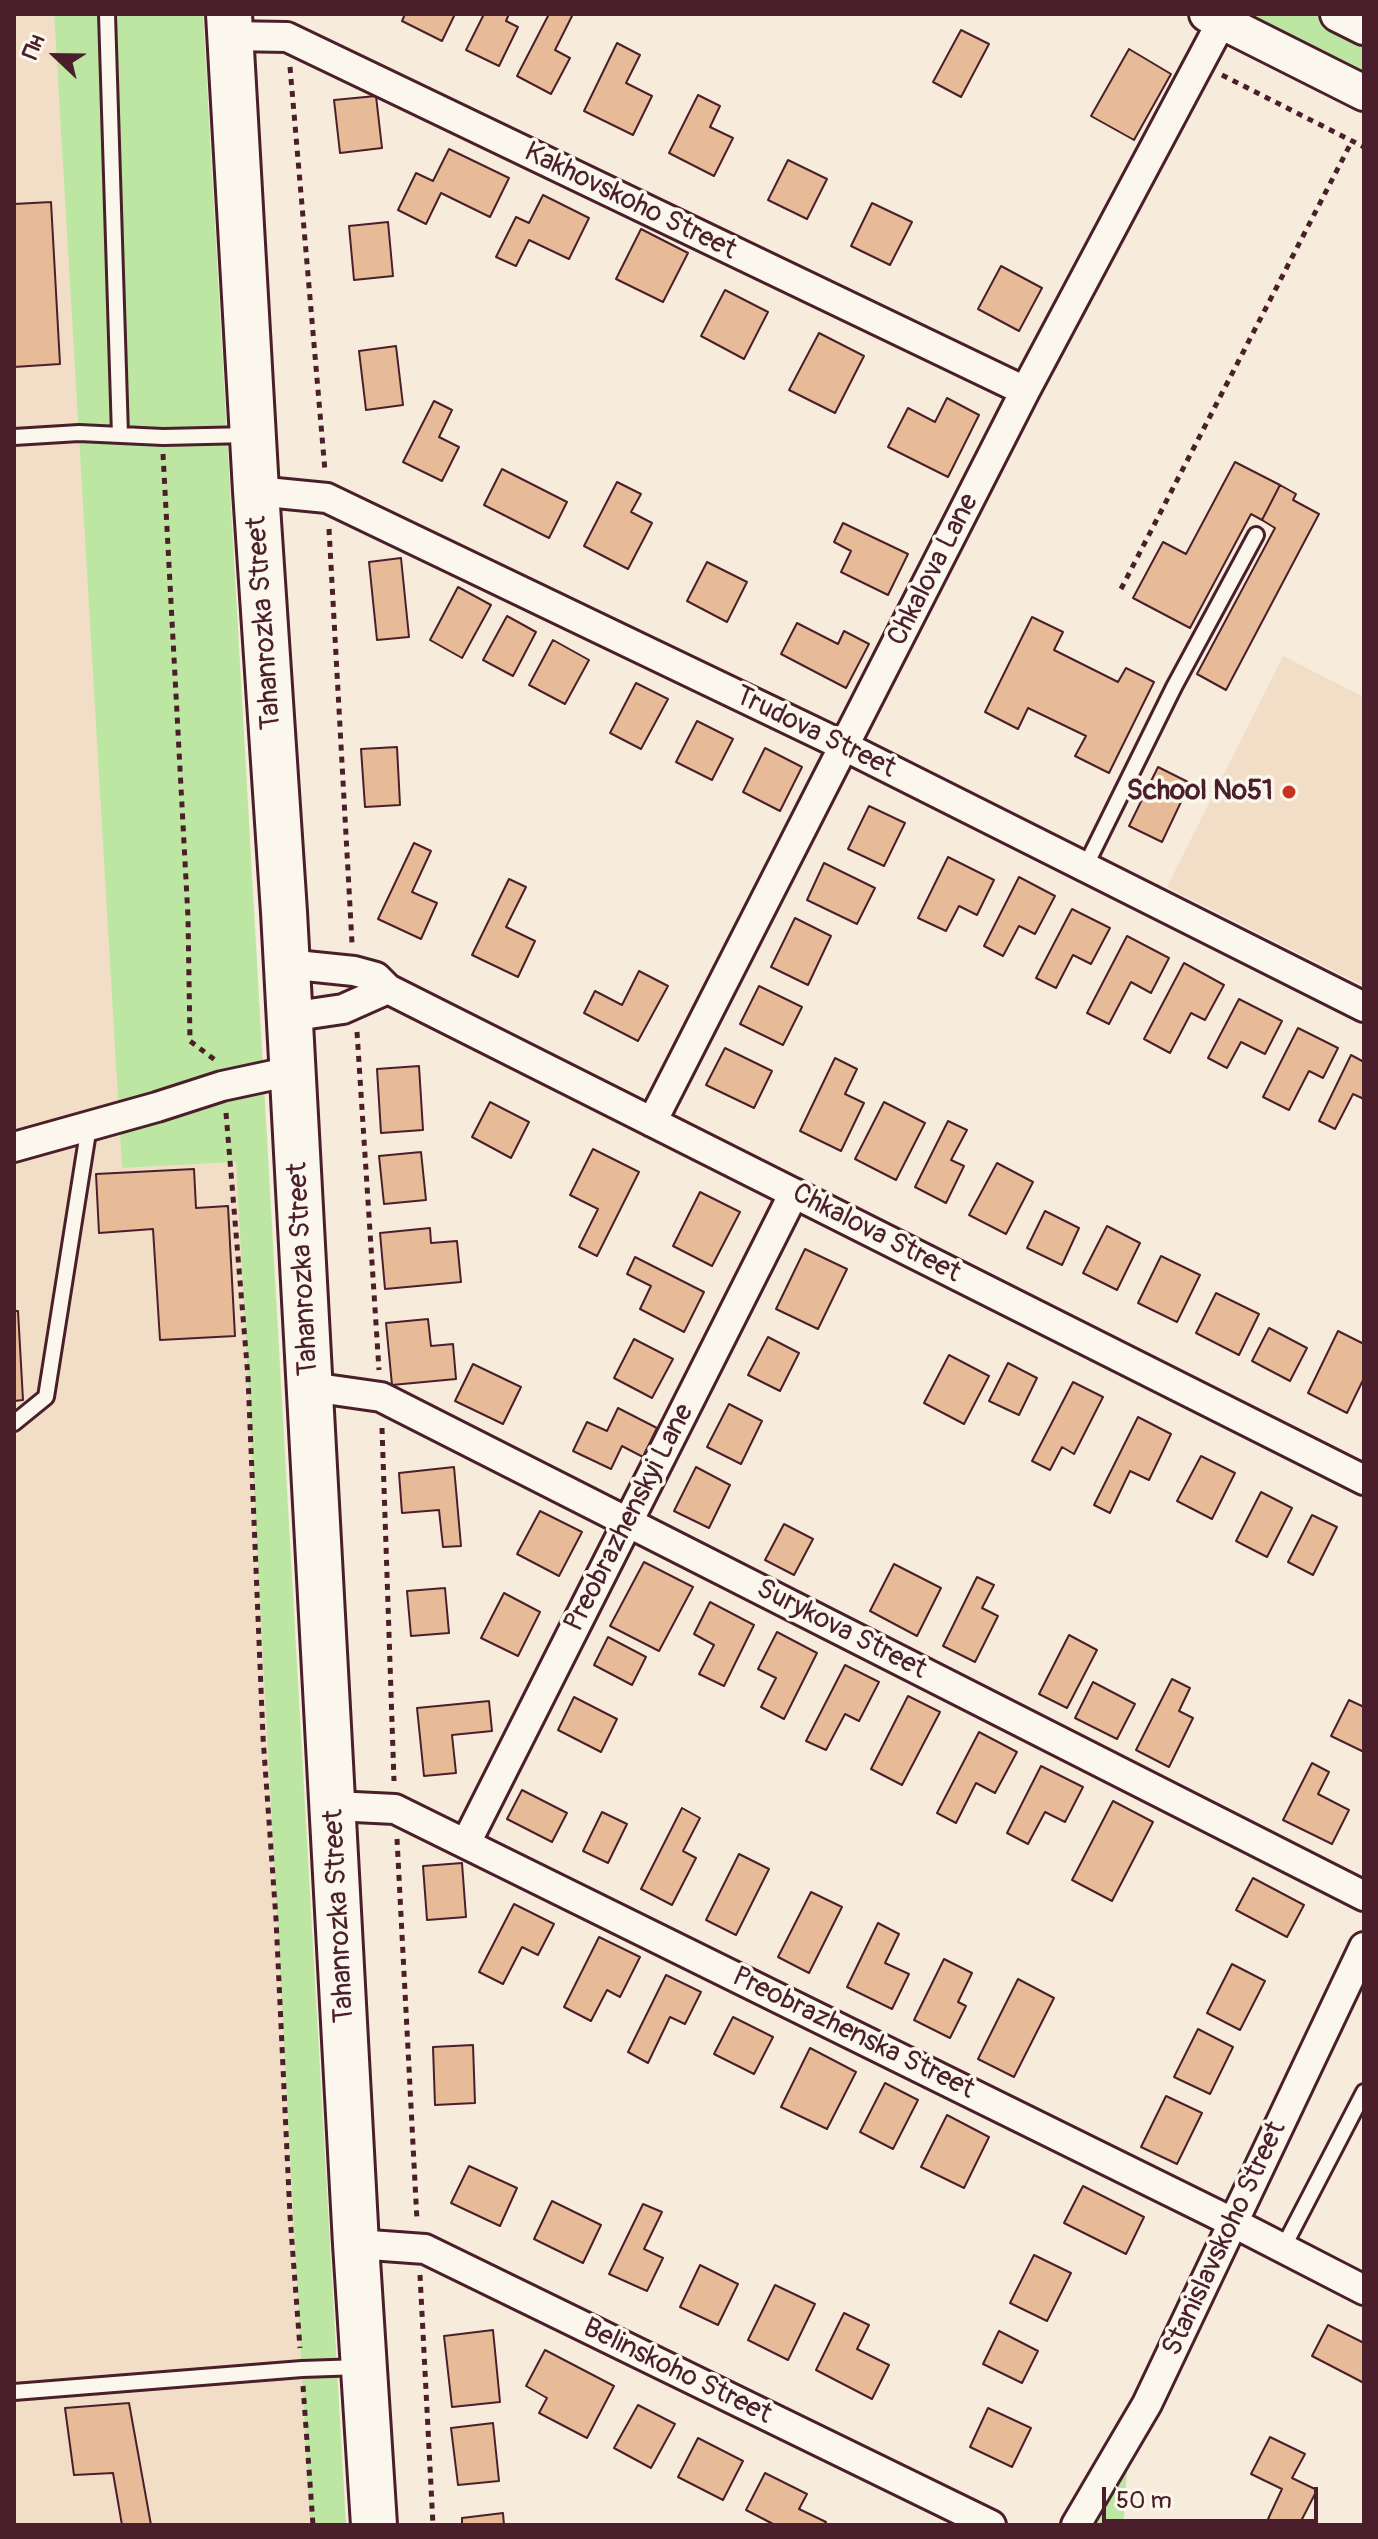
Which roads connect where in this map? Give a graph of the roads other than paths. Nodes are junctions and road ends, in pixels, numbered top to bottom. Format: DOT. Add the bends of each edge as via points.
graph roads {
  1 [pos="107,14"];
  2 [pos="1338,14"];
  3 [pos="1214,18"];
  4 [pos="230,25"];
  5 [pos="1364,27"];
  6 [pos="1364,93"];
  7 [pos="1025,391"];
  8 [pos="120,435"];
  9 [pos="254,435"];
  10 [pos="14,437"];
  11 [pos="256,491"];
  12 [pos="1256,535"];
  13 [pos="844,746"];
  14 [pos="1085,867"];
  15 [pos="286,964"];
  16 [pos="388,989"];
  17 [pos="1364,1007"];
  18 [pos="289,1017"];
  19 [pos="292,1071"];
  20 [pos="652,1122"];
  21 [pos="89,1126"];
  22 [pos="14,1147"];
  23 [pos="794,1193"];
  24 [pos="311,1387"];
  25 [pos="14,1423"];
  26 [pos="1364,1480"];
  27 [pos="628,1521"];
  28 [pos="334,1806"];
  29 [pos="466,1843"];
  30 [pos="1364,1896"];
  31 [pos="1364,1947"];
  32 [pos="1364,2092"];
  33 [pos="1232,2222"];
  34 [pos="356,2244"];
  35 [pos="1283,2248"];
  36 [pos="1364,2290"];
  37 [pos="363,2366"];
  38 [pos="14,2392"];
  39 [pos="374,2525"];
  40 [pos="991,2525"];
  41 [pos="1076,2525"];
  1 -- 8 [label="lane"];
  2 -- 5 [label="street"];
  3 -- 6 [label="street"];
  3 -- 7 [label="street, Chkalova Lane" via="1199,63"];
  4 -- 7 [label="street, Kakhovskoho Street" via="287,37"];
  4 -- 9 [label="highway, Tahanrozka Street"];
  7 -- 13 [label="street, Chkalova Lane"];
  8 -- 9 [label="lane"];
  8 -- 10 [label="lane"];
  9 -- 11 [label="highway, Tahanrozka Street"];
  11 -- 13 [label="street, Trudova Street" via="327,498"];
  11 -- 15 [label="highway, Tahanrozka Street"];
  12 -- 14 [label="lane"];
  13 -- 14 [label="street, Trudova Street"];
  13 -- 20 [label="street, Chkalova Lane"];
  14 -- 17 [label="street, Trudova Street"];
  15 -- 16 [label="street, Chkalova Street" via="354,971 376,977"];
  15 -- 18 [label="highway, Tahanrozka Street"];
  16 -- 18 [label="street" via="355,1004"];
  16 -- 20 [label="street, Chkalova Street"];
  18 -- 19 [label="highway, Tahanrozka Street"];
  19 -- 21 [label="street"];
  19 -- 24 [label="highway, Tahanrozka Street"];
  20 -- 23 [label="street, Chkalova Street"];
  21 -- 22 [label="street"];
  21 -- 25 [label="lane" via="46,1397"];
  23 -- 26 [label="street, Chkalova Street"];
  23 -- 27 [label="street, Preobrazhenskyi Lane"];
  24 -- 27 [label="street, Surykova Street" via="381,1397"];
  24 -- 28 [label="highway, Tahanrozka Street"];
  27 -- 29 [label="street, Preobrazhenskyi Lane"];
  27 -- 30 [label="street, Surykova Street"];
  28 -- 29 [label="street, Preobrazhenska Street" via="395,1809"];
  28 -- 34 [label="highway, Tahanrozka Street"];
  29 -- 33 [label="street, Preobrazhenska Street"];
  31 -- 33 [label="street, Stanislavskoho Street"];
  32 -- 35 [label="lane"];
  33 -- 35 [label="street, Preobrazhenska Street"];
  33 -- 41 [label="street, Stanislavskoho Street" via="1147,2404"];
  34 -- 37 [label="highway, Tahanrozka Street"];
  34 -- 40 [label="street, Belinskoho Street" via="425,2249"];
  35 -- 36 [label="street, Preobrazhenska Street"];
  37 -- 38 [label="lane"];
  37 -- 39 [label="highway, Tahanrozka Street"];
}
